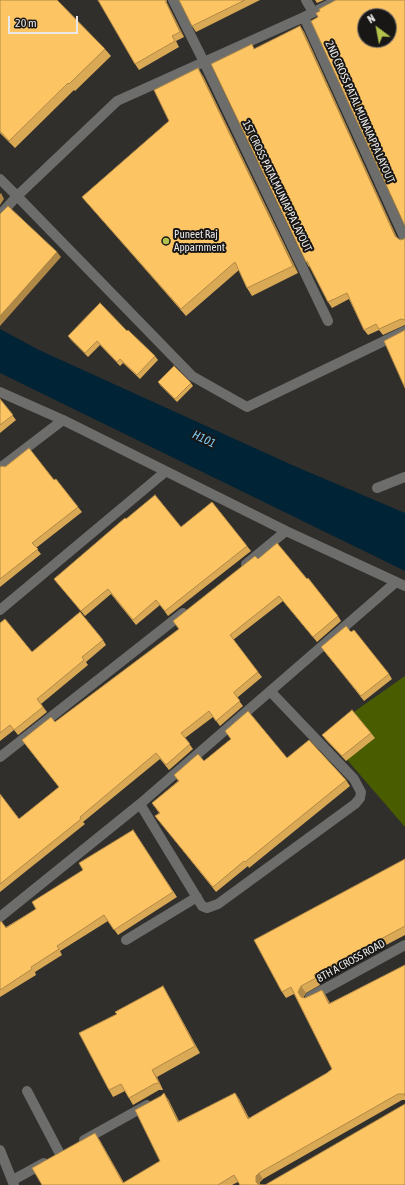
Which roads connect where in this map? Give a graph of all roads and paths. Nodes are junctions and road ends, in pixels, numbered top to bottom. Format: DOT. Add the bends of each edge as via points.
graph roads {
  1 [pos="173,0"];
  2 [pos="306,0"];
  3 [pos="338,0"];
  4 [pos="308,15"];
  5 [pos="204,62"];
  6 [pos="0,179"];
  7 [pos="17,196"];
  8 [pos="0,215"];
  9 [pos="405,239"];
  10 [pos="328,321"];
  11 [pos="405,331"];
  12 [pos="0,392"];
  13 [pos="63,420"];
  14 [pos="0,468"];
  15 [pos="165,472"];
  16 [pos="405,477"];
  17 [pos="377,488"];
  18 [pos="286,531"];
  19 [pos="237,571"];
  20 [pos="400,584"];
  21 [pos="193,605"];
  22 [pos="0,610"];
  23 [pos="270,691"];
  24 [pos="0,758"];
  25 [pos="140,804"];
  26 [pos="197,897"];
  27 [pos="0,917"];
  28 [pos="126,940"];
  29 [pos="405,945"];
  30 [pos="309,998"];
  31 [pos="27,1091"];
  32 [pos="155,1100"];
  33 [pos="0,1150"];
  34 [pos="66,1150"];
  35 [pos="13,1183"];
  1 -- 5 [label="street, 1ST CROSS PATALMUNIAPPA LAYOUT"];
  2 -- 4 [label="street, 2ND CROSS PATAL MUNAIAPPA LAYOUT"];
  3 -- 4 [label="street"];
  4 -- 5 [label="street"];
  4 -- 9 [label="street, 2ND CROSS PATAL MUNAIAPPA LAYOUT"];
  5 -- 7 [label="street" via="117,101"];
  5 -- 10 [label="street, 1ST CROSS PATALMUNIAPPA LAYOUT"];
  6 -- 7 [label="street"];
  7 -- 8 [label="street"];
  7 -- 11 [label="street" via="192,376 247,407"];
  12 -- 13 [label="street"];
  13 -- 14 [label="street"];
  13 -- 15 [label="street"];
  15 -- 18 [label="street"];
  15 -- 22 [label="street"];
  16 -- 17 [label="street"];
  18 -- 19 [label="street"];
  18 -- 20 [label="street"];
  20 -- 23 [label="street"];
  21 -- 24 [label="street"];
  23 -- 25 [label="street"];
  23 -- 26 [label="street" via="354,778 361,792 360,798 218,904 207,908 202,906"];
  25 -- 26 [label="street"];
  25 -- 27 [label="street"];
  26 -- 28 [label="street"];
  29 -- 30 [label="street, 8TH A CROSS ROAD"];
  31 -- 34 [label="street"];
  32 -- 34 [label="street"];
  33 -- 35 [label="street"];
  34 -- 35 [label="street"];
}
